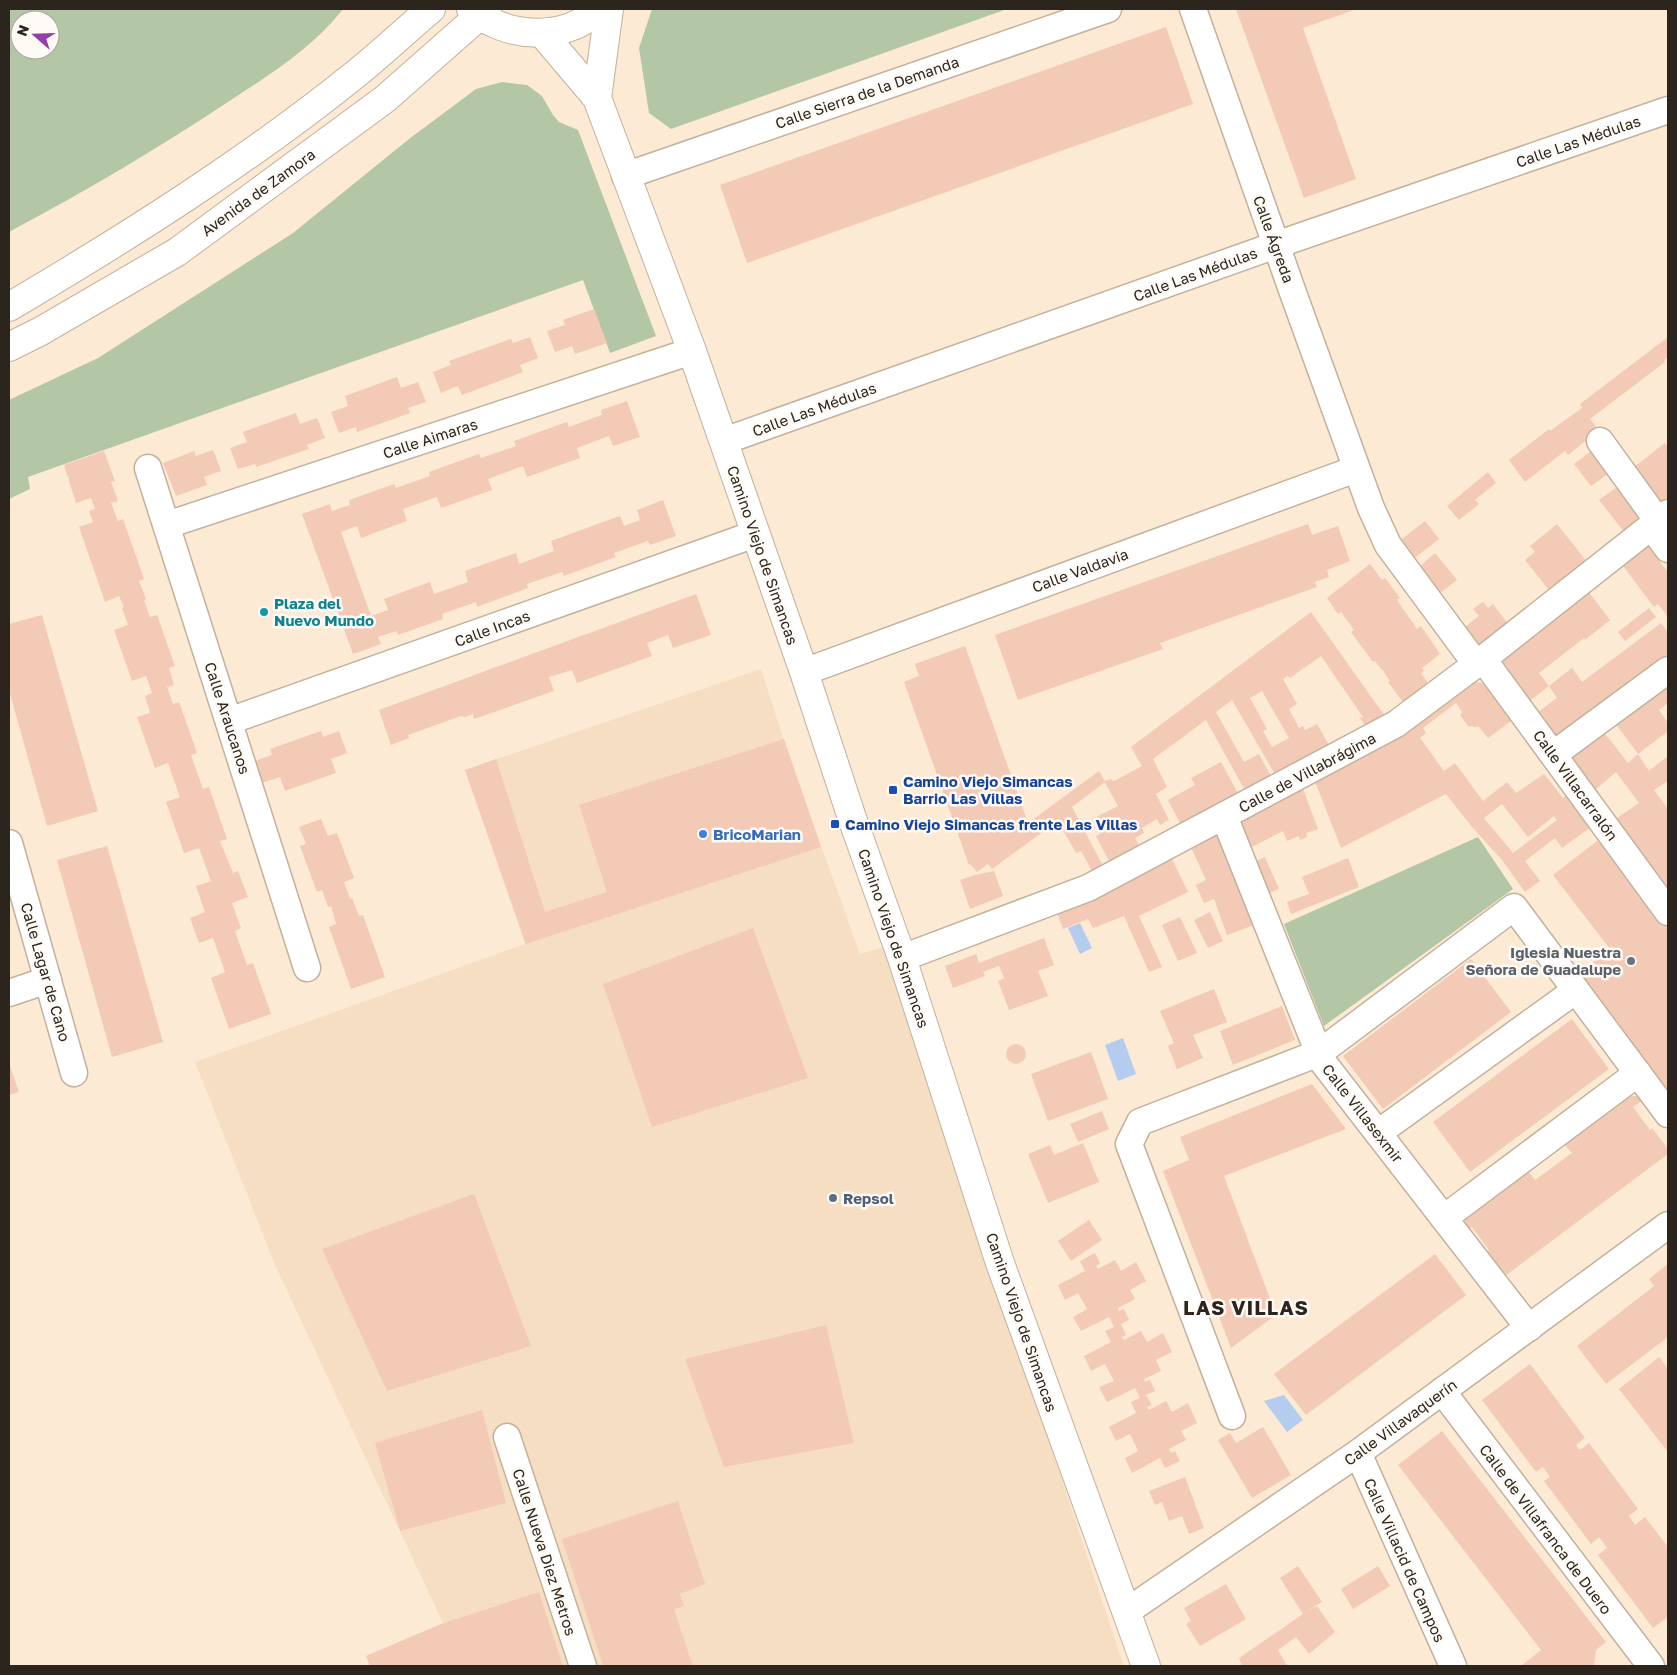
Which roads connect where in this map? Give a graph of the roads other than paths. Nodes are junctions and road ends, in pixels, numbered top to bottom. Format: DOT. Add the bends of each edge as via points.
graph roads {
  1 [pos="404,9"];
  2 [pos="430,9"];
  3 [pos="599,9"];
  4 [pos="609,9"];
  5 [pos="1108,9"];
  6 [pos="1193,9"];
  7 [pos="479,11"];
  8 [pos="542,33"];
  9 [pos="380,54"];
  10 [pos="596,98"];
  11 [pos="1668,110"];
  12 [pos="625,176"];
  13 [pos="1276,245"];
  14 [pos="9,307"];
  15 [pos="9,347"];
  16 [pos="692,352"];
  17 [pos="724,441"];
  18 [pos="1600,441"];
  19 [pos="148,468"];
  20 [pos="1356,469"];
  21 [pos="1659,520"];
  22 [pos="167,525"];
  23 [pos="756,534"];
  24 [pos="1668,549"];
  25 [pos="1479,661"];
  26 [pos="1668,670"];
  27 [pos="804,672"];
  28 [pos="229,721"];
  29 [pos="1554,754"];
  30 [pos="1224,816"];
  31 [pos="9,843"];
  32 [pos="1668,912"];
  33 [pos="902,958"];
  34 [pos="307,968"];
  35 [pos="48,980"];
  36 [pos="1576,990"];
  37 [pos="9,993"];
  38 [pos="1319,1053"];
  39 [pos="74,1073"];
  40 [pos="1638,1073"];
  41 [pos="1668,1114"];
  42 [pos="1378,1133"];
  43 [pos="1444,1218"];
  44 [pos="1668,1225"];
  45 [pos="1529,1328"];
  46 [pos="1442,1391"];
  47 [pos="1232,1416"];
  48 [pos="506,1437"];
  49 [pos="1358,1454"];
  50 [pos="1126,1612"];
  51 [pos="1668,1653"];
  52 [pos="582,1666"];
  53 [pos="1146,1666"];
  54 [pos="1453,1666"];
  55 [pos="1651,1666"];
  1 -- 9 [label="main road"];
  2 -- 9 [label="main road"];
  3 -- 8 [label="main road" via="578,23"];
  4 -- 10 [label="main road, Camino Viejo de Simancas"];
  5 -- 12 [label="street, Calle Sierra de la Demanda"];
  6 -- 13 [label="street, Calle Ágreda"];
  7 -- 8 [label="main road" via="502,28"];
  7 -- 15 [label="main road, Avenida de Zamora" via="385,99 177,252"];
  8 -- 10 [label="main road, Camino Viejo de Simancas"];
  9 -- 14 [label="main road" via="240,161"];
  10 -- 12 [label="main road, Camino Viejo de Simancas"];
  11 -- 13 [label="street, Calle Las Médulas"];
  12 -- 16 [label="main road, Camino Viejo de Simancas"];
  13 -- 17 [label="street, Calle Las Médulas"];
  13 -- 20 [label="street, Calle Ágreda"];
  16 -- 17 [label="main road, Camino Viejo de Simancas"];
  16 -- 22 [label="street, Calle Aimaras"];
  17 -- 23 [label="main road, Camino Viejo de Simancas"];
  18 -- 21 [label="street"];
  19 -- 22 [label="street, Calle Araucanos"];
  20 -- 25 [label="street, Calle Ágreda" via="1388,545"];
  20 -- 27 [label="street, Calle Valdavia"];
  21 -- 24 [label="street"];
  21 -- 25 [label="street, Calle de Villabrágima"];
  22 -- 28 [label="street, Calle Araucanos"];
  23 -- 27 [label="main road, Camino Viejo de Simancas"];
  23 -- 28 [label="street, Calle Incas"];
  25 -- 29 [label="street, Calle Villacarralón"];
  25 -- 30 [label="street, Calle de Villabrágima" via="1396,724"];
  26 -- 29 [label="street"];
  27 -- 33 [label="main road, Camino Viejo de Simancas"];
  28 -- 34 [label="street, Calle Araucanos"];
  29 -- 32 [label="street, Calle Villacarralón"];
  30 -- 33 [label="street, Calle de Villabrágima" via="1088,888"];
  30 -- 38 [label="street, Calle Villasexmir"];
  31 -- 35 [label="street, Calle Lagar de Cano"];
  33 -- 50 [label="main road, Camino Viejo de Simancas" via="1000,1263"];
  35 -- 37 [label="street"];
  35 -- 39 [label="street, Calle Lagar de Cano"];
  36 -- 38 [label="street" via="1514,908"];
  36 -- 40 [label="street"];
  36 -- 42 [label="street"];
  38 -- 42 [label="street, Calle Villasexmir"];
  38 -- 47 [label="street" via="1140,1122 1129,1144"];
  40 -- 41 [label="street"];
  40 -- 43 [label="street"];
  42 -- 43 [label="street, Calle Villasexmir"];
  43 -- 45 [label="street, Calle Villasexmir"];
  44 -- 45 [label="street, Calle Villavaquerín"];
  45 -- 46 [label="street, Calle Villavaquerín"];
  46 -- 49 [label="street, Calle Villavaquerín"];
  46 -- 55 [label="street, Calle de Villafranca de Duero"];
  48 -- 52 [label="street, Calle Nueva Diez Metros"];
  49 -- 50 [label="street, Calle Villavaquerín"];
  49 -- 54 [label="street, Calle Villacid de Campos"];
  50 -- 53 [label="main road, Camino Viejo de Simancas"];
  51 -- 55 [label="street"];
}
